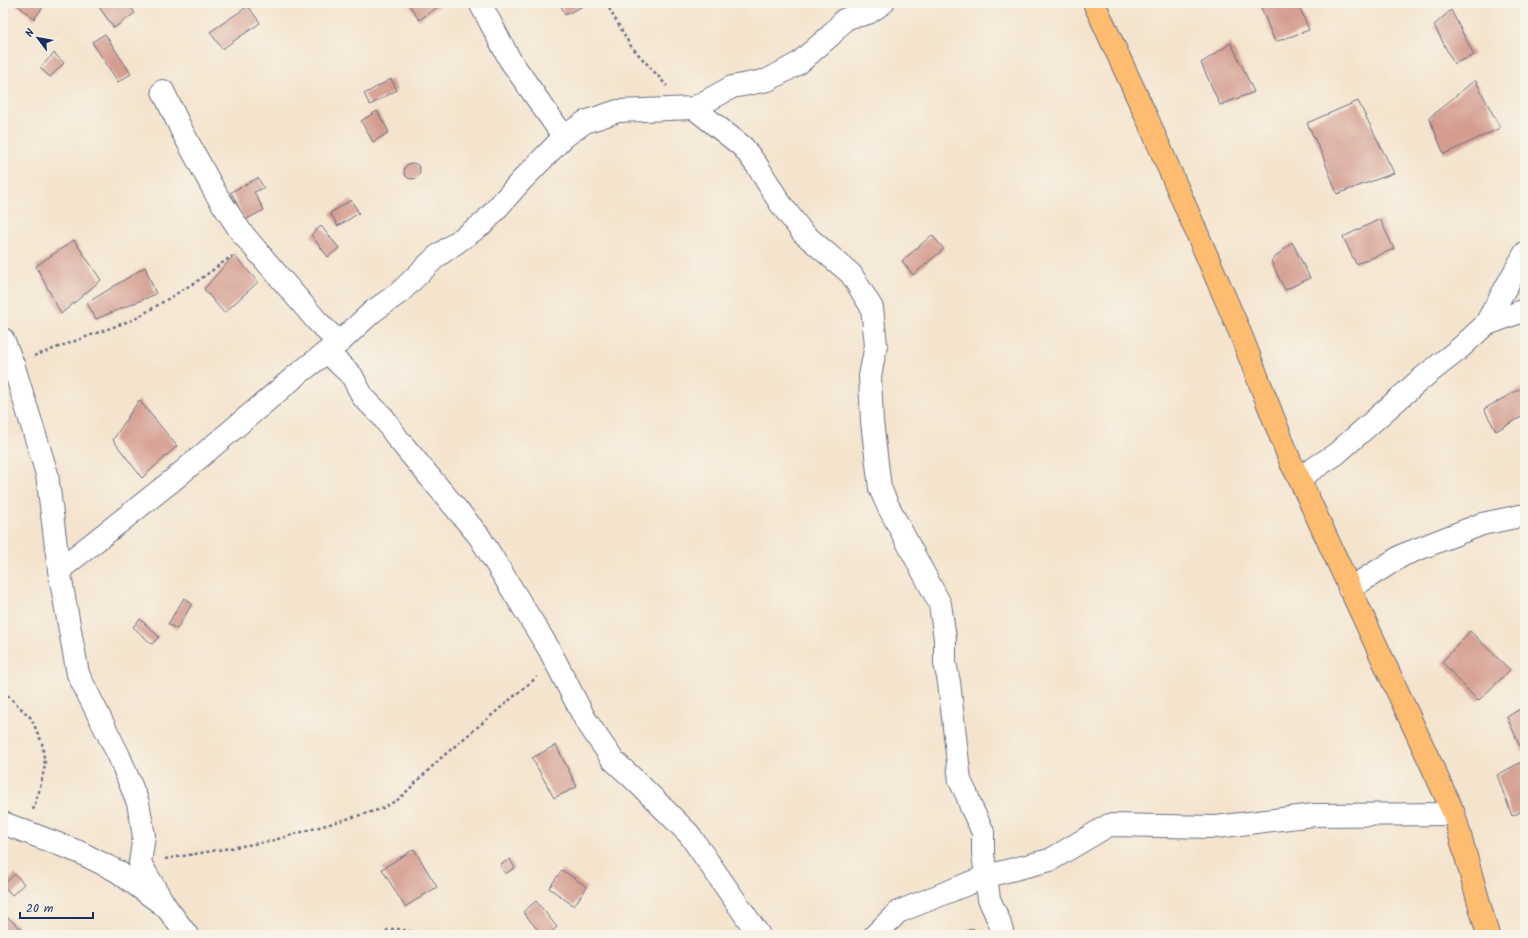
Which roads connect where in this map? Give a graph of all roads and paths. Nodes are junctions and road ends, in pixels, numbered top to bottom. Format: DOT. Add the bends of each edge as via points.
graph roads {
  1 [pos="480,3"];
  2 [pos="606,3"];
  3 [pos="883,3"];
  4 [pos="1094,3"];
  5 [pos="163,91"];
  6 [pos="694,108"];
  7 [pos="564,137"];
  8 [pos="250,243"];
  9 [pos="1525,253"];
  10 [pos="1525,310"];
  11 [pos="1485,325"];
  12 [pos="3,339"];
  13 [pos="334,346"];
  14 [pos="13,364"];
  15 [pos="1300,478"];
  16 [pos="1525,515"];
  17 [pos="59,570"];
  18 [pos="1349,589"];
  19 [pos="555,661"];
  20 [pos="3,691"];
  21 [pos="1454,814"];
  22 [pos="3,823"];
  23 [pos="25,831"];
  24 [pos="140,863"];
  25 [pos="987,876"];
  26 [pos="166,907"];
  27 [pos="187,935"];
  28 [pos="381,935"];
  29 [pos="430,935"];
  30 [pos="759,935"];
  31 [pos="875,935"];
  32 [pos="1003,935"];
  33 [pos="1488,935"];
  1 -- 7 [label="street" via="510,60"];
  2 -- 6 [label="path" via="630,45 673,93"];
  3 -- 6 [label="street" via="868,12 844,20 799,63 768,80 732,88"];
  4 -- 15 [label="main road" via="1239,330 1291,464"];
  5 -- 8 [label="street" via="216,194"];
  6 -- 7 [label="street" via="618,111 585,122"];
  6 -- 25 [label="street" via="743,147 780,204 803,232 851,274 872,308 876,346 870,376 872,422 880,488 886,504 940,604 960,781 982,832"];
  7 -- 13 [label="street" via="484,223 436,257 399,293 372,312"];
  8 -- 13 [label="street" via="331,335"];
  8 -- 14 [label="path" via="198,280 135,319"];
  9 -- 11 [label="street"];
  10 -- 11 [label="street"];
  11 -- 15 [label="street" via="1336,454"];
  12 -- 14 [label="street"];
  13 -- 17 [label="street" via="173,480"];
  13 -- 19 [label="street" via="364,397 479,536"];
  14 -- 17 [label="street" via="47,474"];
  15 -- 18 [label="main road"];
  16 -- 18 [label="street" via="1482,524 1403,555"];
  17 -- 24 [label="street" via="78,674 119,756 138,803 144,836"];
  18 -- 21 [label="main road"];
  19 -- 24 [label="path" via="442,757 399,799 381,809 271,841"];
  19 -- 30 [label="street" via="585,719 613,760 688,834"];
  20 -- 23 [label="path" via="31,718 42,743 45,765"];
  21 -- 25 [label="street" via="1314,815 1216,827 1109,825 1050,860"];
  21 -- 33 [label="main road"];
  22 -- 23 [label="street"];
  23 -- 26 [label="street" via="80,852 117,871"];
  24 -- 26 [label="street"];
  25 -- 31 [label="street" via="898,912"];
  25 -- 32 [label="street" via="989,899"];
  26 -- 27 [label="street"];
  28 -- 29 [label="path" via="389,929"];
}
